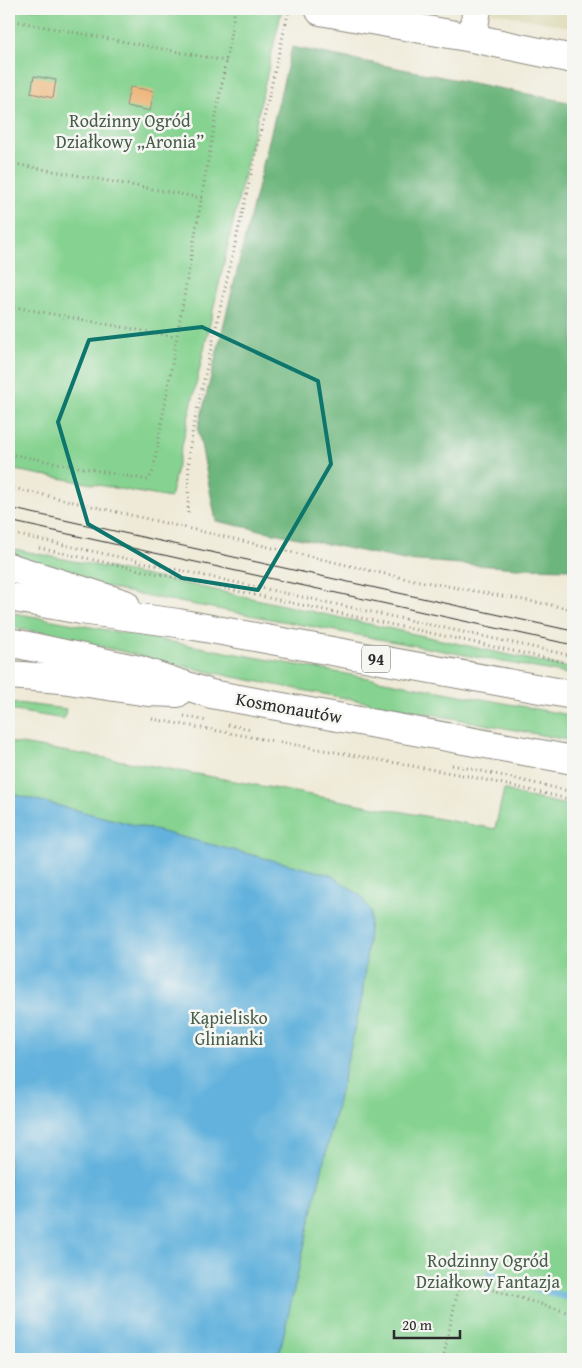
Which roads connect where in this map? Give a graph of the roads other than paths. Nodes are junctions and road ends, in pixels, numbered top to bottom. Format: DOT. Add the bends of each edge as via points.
graph roads {
  1 [pos="477,9"];
  2 [pos="320,11"];
  3 [pos="401,17"];
  4 [pos="472,38"];
  5 [pos="573,59"];
  6 [pos="9,567"];
  7 [pos="9,597"];
  8 [pos="178,623"];
  9 [pos="9,642"];
  10 [pos="9,675"];
  11 [pos="212,694"];
  12 [pos="573,695"];
  13 [pos="573,760"];
  1 -- 4 [label="main road"];
  2 -- 3 [label="main road"];
  3 -- 4 [label="main road"];
  4 -- 5 [label="main road"];
  6 -- 8 [label="main road"];
  7 -- 8 [label="main road, 94"];
  8 -- 12 [label="main road, 94"];
  9 -- 11 [label="main road, Kosmonautów" via="139,670"];
  10 -- 11 [label="main road" via="148,692"];
  11 -- 13 [label="main road, Kosmonautów"];
}
